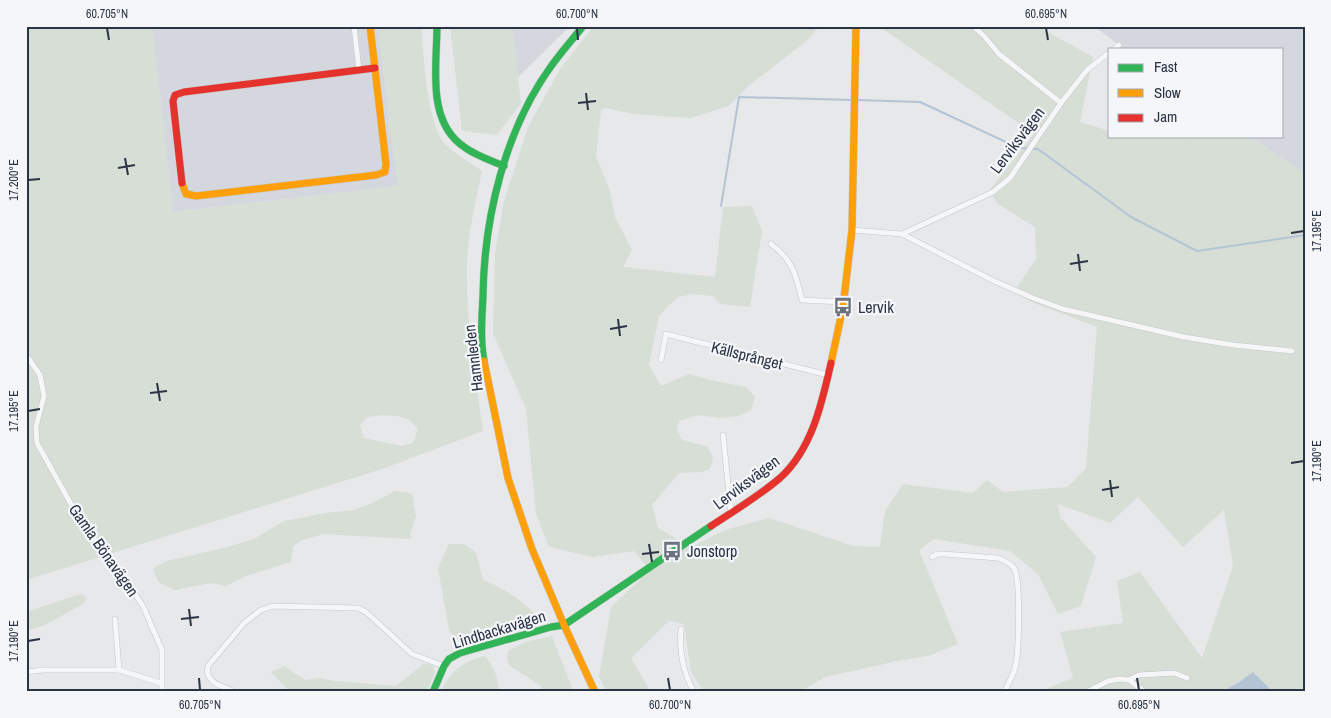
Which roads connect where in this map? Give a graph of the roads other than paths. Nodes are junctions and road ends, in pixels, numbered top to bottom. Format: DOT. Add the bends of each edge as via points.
graph roads {
  1 [pos="354,26"];
  2 [pos="370,26"];
  3 [pos="437,26"];
  4 [pos="583,26"];
  5 [pos="856,26"];
  6 [pos="972,26"];
  7 [pos="1119,45"];
  8 [pos="1115,48"];
  9 [pos="1108,54"];
  10 [pos="375,68"];
  11 [pos="359,70"];
  12 [pos="1061,103"];
  13 [pos="504,166"];
  14 [pos="852,230"];
  15 [pos="902,234"];
  16 [pos="771,244"];
  17 [pos="843,302"];
  18 [pos="1292,351"];
  19 [pos="26,357"];
  20 [pos="661,360"];
  21 [pos="828,375"];
  22 [pos="723,436"];
  23 [pos="731,512"];
  24 [pos="932,557"];
  25 [pos="115,619"];
  26 [pos="564,625"];
  27 [pos="681,629"];
  28 [pos="444,666"];
  29 [pos="119,670"];
  30 [pos="26,672"];
  31 [pos="1187,678"];
  32 [pos="1129,680"];
  33 [pos="161,683"];
  34 [pos="162,692"];
  35 [pos="235,692"];
  36 [pos="433,692"];
  37 [pos="596,692"];
  38 [pos="694,692"];
  39 [pos="1003,692"];
  40 [pos="1086,692"];
  41 [pos="1145,692"];
  1 -- 11 [label="street"];
  2 -- 10 [label="street"];
  3 -- 13 [label="street" via="437,99 446,129 460,146"];
  4 -- 13 [label="street, Hamnleden" via="551,66 510,144"];
  5 -- 14 [label="street, Lerviksvägen"];
  6 -- 12 [label="street" via="1000,54"];
  7 -- 8 [label="street"];
  9 -- 12 [label="street, Lerviksvägen" via="1087,70"];
  10 -- 11 [label="street"];
  10 -- 11 [label="street" via="386,164 384,172 196,196 186,194 182,186 174,95"];
  12 -- 15 [label="street, Lerviksvägen" via="1010,178 993,192"];
  13 -- 26 [label="street, Hamnleden" via="490,216 483,281 483,354 508,478 532,549"];
  14 -- 15 [label="street, Lerviksvägen"];
  14 -- 17 [label="street, Lerviksvägen"];
  15 -- 18 [label="street, Lerviksvägen" via="992,280 1063,309 1184,337"];
  16 -- 17 [label="street" via="789,261 799,282 802,300"];
  17 -- 21 [label="street, Lerviksvägen"];
  19 -- 33 [label="street, Gamla Bönavägen" via="40,376 44,396 36,427 37,443 81,522 143,606 162,650"];
  20 -- 21 [label="street, Källsprånget" via="666,334"];
  21 -- 23 [label="street, Lerviksvägen" via="817,419 792,465"];
  22 -- 23 [label="street"];
  23 -- 26 [label="street, Lerviksvägen"];
  24 -- 39 [label="street" via="943,554 998,558 1014,568 1019,593 1016,666"];
  25 -- 29 [label="street"];
  26 -- 28 [label="street, Lindbackavägen" via="469,650 449,659"];
  26 -- 37 [label="street, Hamnleden"];
  27 -- 38 [label="street" via="682,660 686,678"];
  28 -- 35 [label="street" via="412,654 358,608 273,606 261,610 244,623 208,666 213,682"];
  28 -- 36 [label="street, Lindbackavägen"];
  29 -- 30 [label="street"];
  29 -- 33 [label="street"];
  31 -- 32 [label="street" via="1174,673 1156,673"];
  32 -- 40 [label="street" via="1108,681"];
  32 -- 41 [label="street"];
  33 -- 34 [label="street, Gamla Bönavägen"];
}
